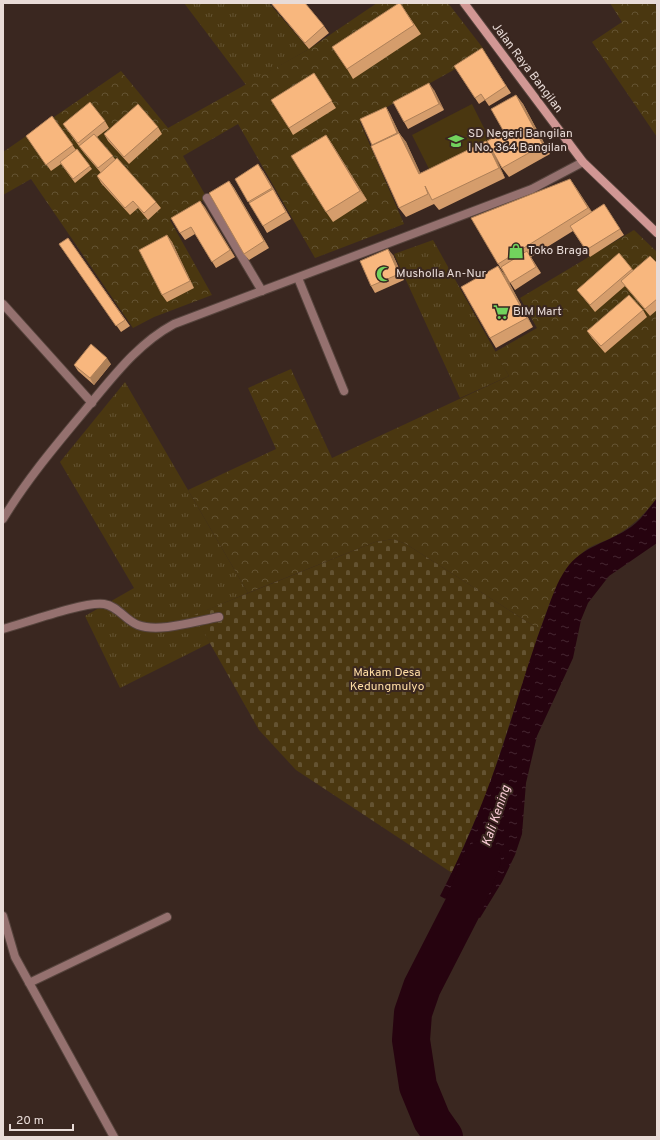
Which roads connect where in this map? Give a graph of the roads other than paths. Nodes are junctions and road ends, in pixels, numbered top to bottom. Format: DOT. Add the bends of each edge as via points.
graph roads {
  1 [pos="464,3"];
  2 [pos="583,162"];
  3 [pos="207,198"];
  4 [pos="657,233"];
  5 [pos="298,278"];
  6 [pos="262,291"];
  7 [pos="3,304"];
  8 [pos="344,391"];
  9 [pos="92,402"];
  10 [pos="3,519"];
  11 [pos="219,617"];
  12 [pos="3,629"];
  13 [pos="3,916"];
  14 [pos="167,917"];
  15 [pos="29,983"];
  16 [pos="114,1137"];
  1 -- 2 [label="main road, Jalan Raya Bangilan"];
  2 -- 4 [label="main road, Jalan Raya Bangilan"];
  2 -- 5 [label="street" via="532,189"];
  3 -- 6 [label="street"];
  5 -- 6 [label="street"];
  5 -- 8 [label="street"];
  6 -- 9 [label="street" via="160,331 136,351"];
  7 -- 9 [label="street"];
  9 -- 10 [label="street" via="35,471"];
  11 -- 12 [label="street" via="146,628 111,606 92,604"];
  13 -- 15 [label="street" via="15,957"];
  14 -- 15 [label="street"];
  15 -- 16 [label="street"];
}
